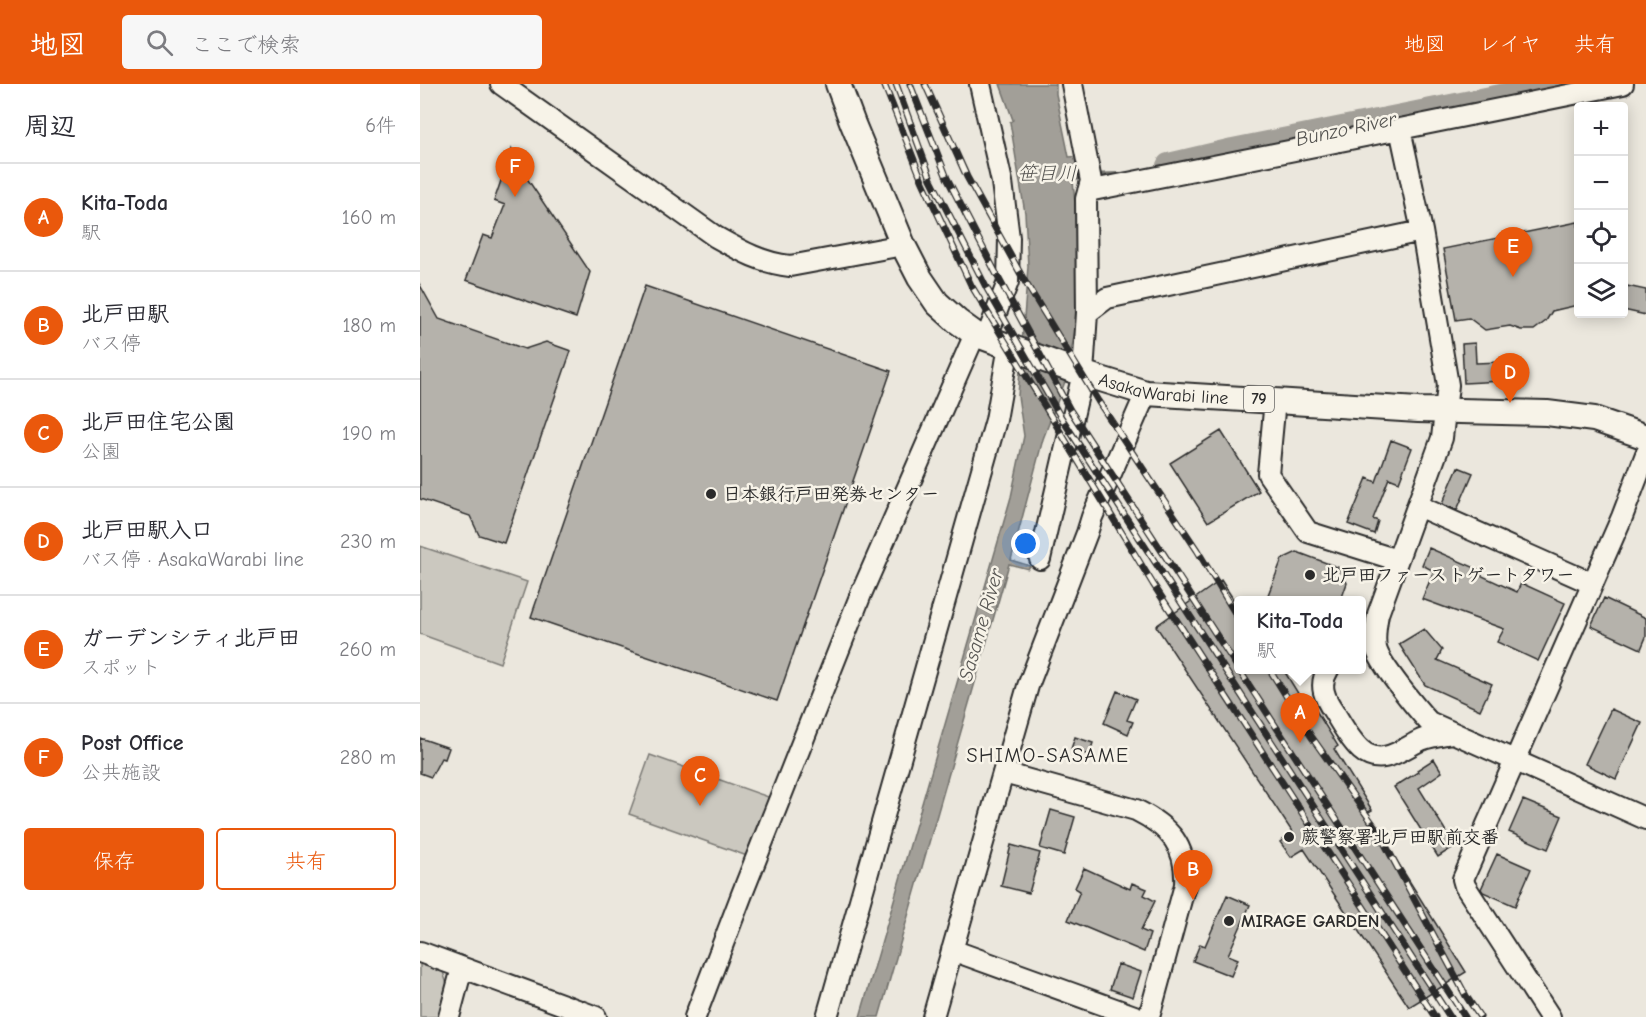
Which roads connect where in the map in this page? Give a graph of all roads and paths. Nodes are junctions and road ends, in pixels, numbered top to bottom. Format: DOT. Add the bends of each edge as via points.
graph roads {
  1 [pos="501,84"];
  2 [pos="838,84"];
  3 [pos="980,84"];
  4 [pos="1072,84"];
  5 [pos="1623,84"];
  6 [pos="1400,129"];
  7 [pos="1088,191"];
  8 [pos="1422,231"];
  9 [pos="903,245"];
  10 [pos="1087,313"];
  11 [pos="997,342"];
  12 [pos="1079,372"];
  13 [pos="1146,393"];
  14 [pos="1275,400"];
  15 [pos="1446,411"];
  16 [pos="1646,437"];
  17 [pos="1646,454"];
  18 [pos="1418,506"];
  19 [pos="1040,559"];
  20 [pos="1397,561"];
  21 [pos="1591,583"];
  22 [pos="1376,626"];
  23 [pos="1366,643"];
  24 [pos="1325,674"];
  25 [pos="1414,705"];
  26 [pos="1452,733"];
  27 [pos="1414,744"];
  28 [pos="1515,761"];
  29 [pos="1004,773"];
  30 [pos="1646,819"];
  31 [pos="952,950"];
  32 [pos="420,952"];
  33 [pos="462,968"];
  34 [pos="449,1017"];
  35 [pos="596,1017"];
  36 [pos="695,1017"];
  37 [pos="827,1017"];
  38 [pos="933,1017"];
  39 [pos="1137,1017"];
  40 [pos="1149,1017"];
  41 [pos="1550,1017"];
  1 -- 9 [label="street" via="716,237 751,256 790,266"];
  2 -- 9 [label="main road, AsakaWarabi line / 79"];
  3 -- 11 [label="street" via="1002,182 1009,238 1008,282"];
  4 -- 7 [label="street" via="1091,181"];
  5 -- 6 [label="street"];
  6 -- 7 [label="street"];
  6 -- 8 [label="street"];
  7 -- 10 [label="street"];
  8 -- 10 [label="street" via="1107,298"];
  8 -- 15 [label="street" via="1448,375"];
  9 -- 11 [label="main road, AsakaWarabi line / 79" via="937,303 957,321"];
  10 -- 12 [label="street"];
  11 -- 12 [label="main road, AsakaWarabi line / 79"];
  11 -- 36 [label="street" via="861,594"];
  11 -- 37 [label="street" via="996,420"];
  12 -- 13 [label="main road, AsakaWarabi line / 79"];
  12 -- 19 [label="street"];
  13 -- 14 [label="main road, AsakaWarabi line / 79"];
  13 -- 29 [label="street" via="1092,517 1028,686"];
  14 -- 15 [label="main road, AsakaWarabi line / 79"];
  14 -- 20 [label="street" via="1268,474 1308,532"];
  15 -- 16 [label="main road, AsakaWarabi line / 79" via="1576,416"];
  15 -- 18 [label="street" via="1442,438"];
  17 -- 21 [label="street"];
  18 -- 20 [label="street"];
  18 -- 21 [label="street"];
  20 -- 22 [label="street"];
  21 -- 28 [label="street"];
  22 -- 23 [label="street"];
  22 -- 25 [label="street" via="1377,651"];
  24 -- 27 [label="street" via="1324,696 1365,754 1378,758"];
  25 -- 26 [label="street" via="1429,722"];
  25 -- 27 [label="street" via="1421,726"];
  26 -- 27 [label="street"];
  26 -- 28 [label="street"];
  28 -- 30 [label="street"];
  28 -- 41 [label="street" via="1463,882"];
  29 -- 31 [label="street"];
  29 -- 40 [label="street" via="1136,810 1154,819 1178,846 1185,885"];
  31 -- 38 [label="street"];
  31 -- 39 [label="street"];
  32 -- 33 [label="street"];
  33 -- 34 [label="street"];
  33 -- 35 [label="street"];
}
